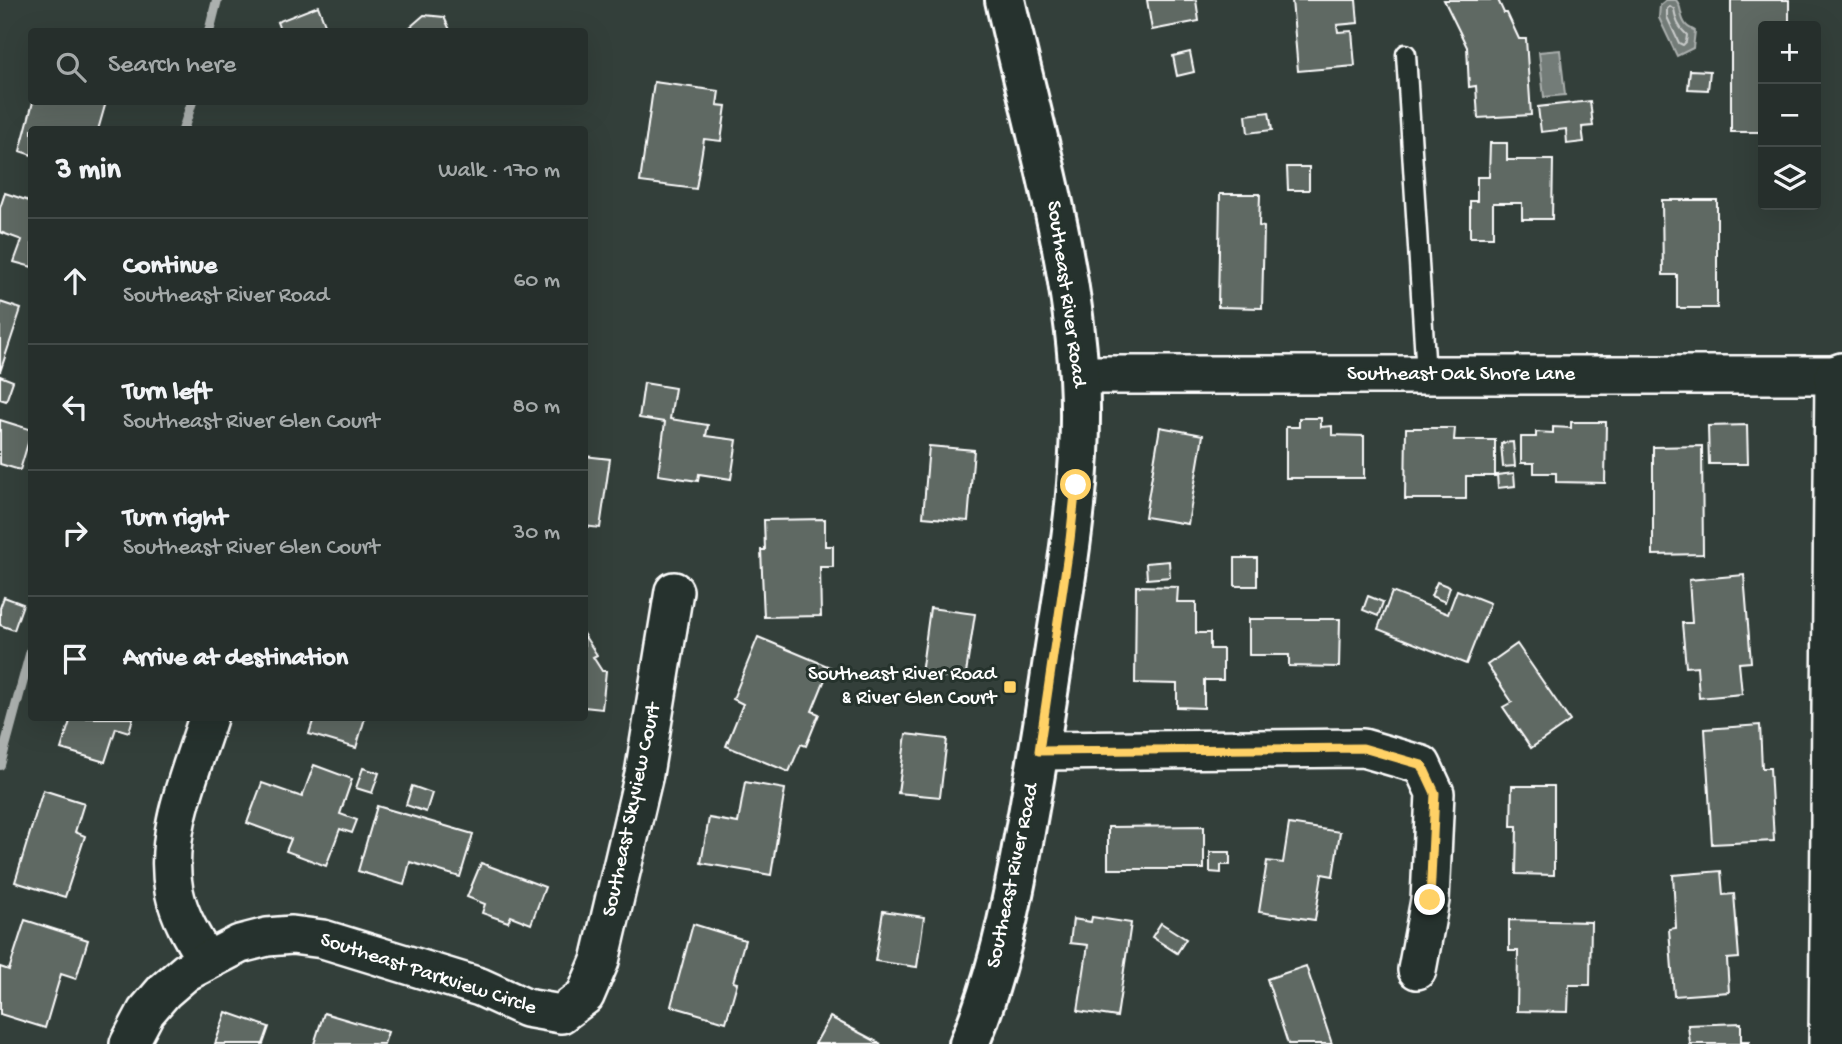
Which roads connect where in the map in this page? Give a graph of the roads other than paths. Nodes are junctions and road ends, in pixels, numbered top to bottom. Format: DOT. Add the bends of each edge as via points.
graph roads {
  1 [pos="1004,0"];
  2 [pos="1406,54"];
  3 [pos="1838,374"];
  4 [pos="1079,375"];
  5 [pos="1426,375"];
  6 [pos="674,591"];
  7 [pos="207,721"];
  8 [pos="1039,751"];
  9 [pos="205,960"];
  10 [pos="1417,970"];
  11 [pos="561,1014"];
  12 [pos="129,1044"];
  13 [pos="969,1044"];
  14 [pos="1828,1044"];
  1 -- 4 [label="street, Southeast River Road" via="1065,264"];
  2 -- 5 [label="lane"];
  3 -- 5 [label="street, Southeast Oak Shore Lane"];
  3 -- 14 [label="street"];
  4 -- 5 [label="street, Southeast Oak Shore Lane"];
  4 -- 8 [label="street, Southeast River Road" via="1076,485"];
  6 -- 11 [label="street, Southeast Skyview Court" via="644,774 600,961 586,996"];
  7 -- 9 [label="street" via="176,820 171,858 174,893"];
  8 -- 10 [label="street" via="1363,748 1422,765 1435,793 1430,900"];
  8 -- 13 [label="street, Southeast River Road" via="1010,914"];
  9 -- 11 [label="street, Southeast Parkview Circle" via="267,937 323,939 480,988 526,1008"];
  9 -- 12 [label="street, Southeast Parkview Circle" via="164,990"];
}
